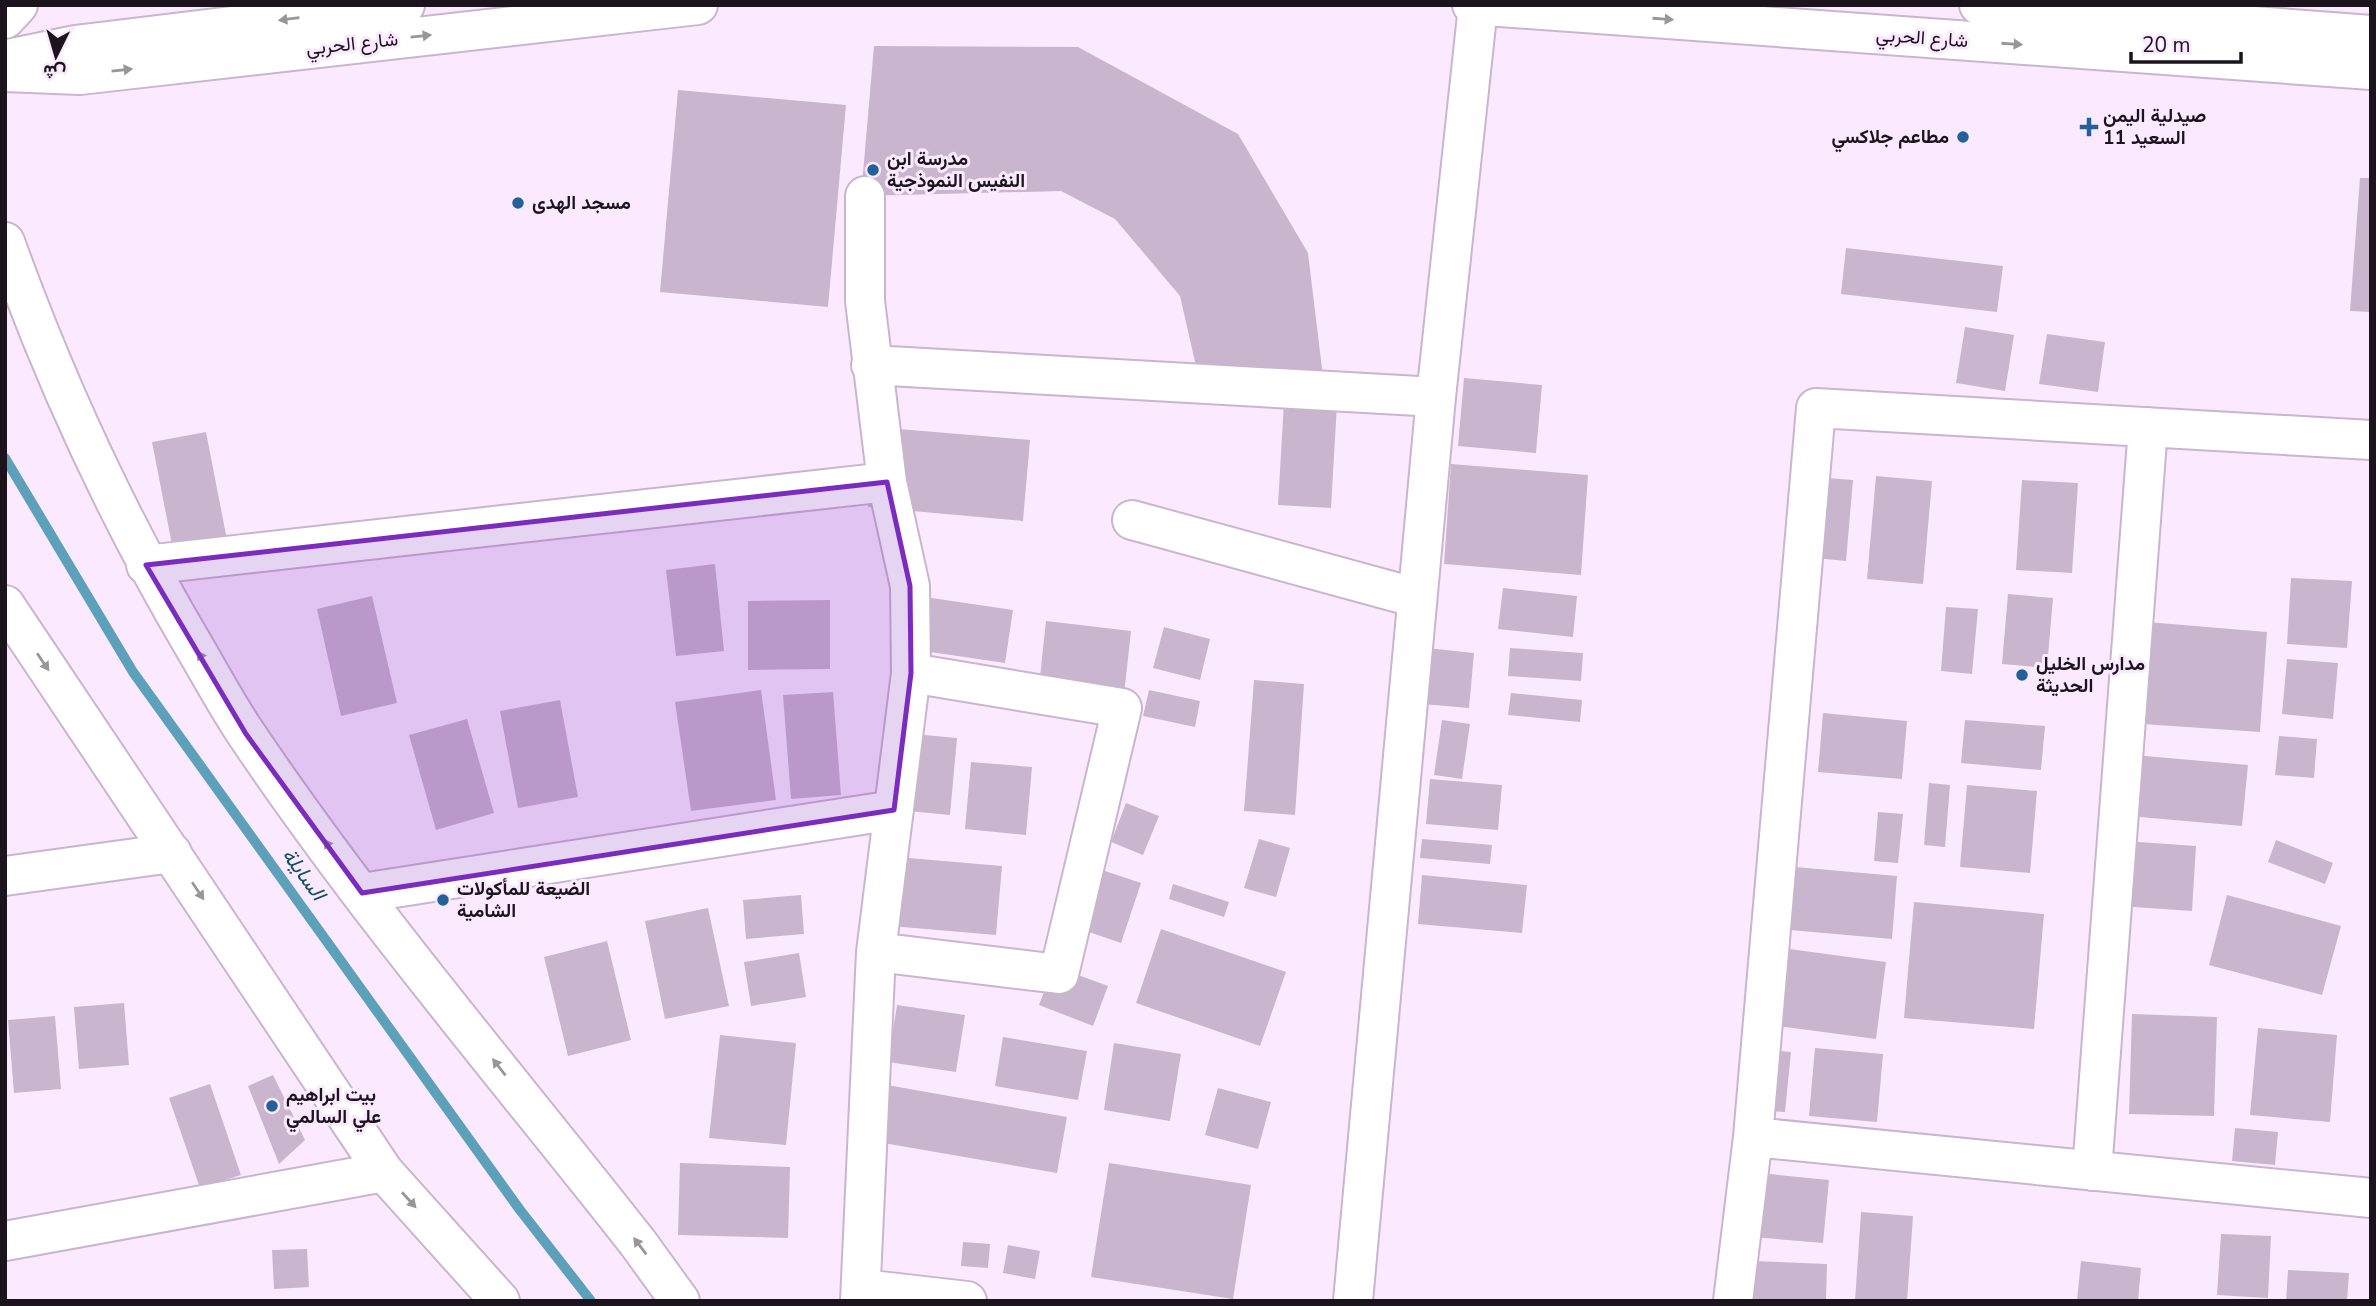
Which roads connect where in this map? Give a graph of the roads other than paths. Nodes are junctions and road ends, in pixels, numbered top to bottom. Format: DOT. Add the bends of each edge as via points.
graph roads {
  1 [pos="18,5"];
  2 [pos="405,5"];
  3 [pos="698,5"];
  4 [pos="1472,5"];
  5 [pos="1979,5"];
  6 [pos="1478,6"];
  7 [pos="5,19"];
  8 [pos="2371,35"];
  9 [pos="5,60"];
  10 [pos="2371,70"];
  11 [pos="5,72"];
  12 [pos="865,196"];
  13 [pos="5,242"];
  14 [pos="871,365"];
  15 [pos="1436,397"];
  16 [pos="2148,427"];
  17 [pos="2371,440"];
  18 [pos="887,482"];
  19 [pos="1132,520"];
  20 [pos="146,565"];
  21 [pos="1418,598"];
  22 [pos="5,606"];
  23 [pos="911,673"];
  24 [pos="894,810"];
  25 [pos="172,853"];
  26 [pos="5,876"];
  27 [pos="362,893"];
  28 [pos="876,952"];
  29 [pos="1753,1137"];
  30 [pos="2092,1171"];
  31 [pos="384,1172"];
  32 [pos="2371,1198"];
  33 [pos="5,1241"];
  34 [pos="861,1295"];
  35 [pos="500,1301"];
  36 [pos="680,1301"];
  37 [pos="967,1301"];
  38 [pos="1353,1301"];
  39 [pos="1733,1301"];
  1 -- 7 [label="street"];
  2 -- 9 [label="street, شارع الحربي, one-way" via="75,45"];
  11 -- 3 [label="street, شارع الحربي, one-way" via="80,75"];
  4 -- 6 [label="street, شارع الحربي"];
  5 -- 8 [label="street, شارع الحربي"];
  6 -- 10 [label="street, شارع الحربي, one-way"];
  6 -- 15 [label="street"];
  12 -- 14 [label="street" via="865,301"];
  13 -- 20 [label="street" via="64,394"];
  14 -- 15 [label="street"];
  14 -- 18 [label="street"];
  15 -- 21 [label="street"];
  16 -- 17 [label="street"];
  16 -- 29 [label="street" via="1816,408"];
  16 -- 30 [label="street"];
  18 -- 20 [label="street"];
  18 -- 23 [label="street" via="910,586"];
  19 -- 21 [label="street"];
  27 -- 20 [label="street, one-way" via="246,734"];
  21 -- 38 [label="street"];
  22 -- 25 [label="street, one-way"];
  23 -- 24 [label="street"];
  23 -- 28 [label="street" via="1122,708 1059,974"];
  24 -- 27 [label="street"];
  24 -- 28 [label="street"];
  25 -- 26 [label="street"];
  25 -- 31 [label="street, one-way"];
  36 -- 27 [label="street, one-way"];
  28 -- 34 [label="street"];
  29 -- 30 [label="street"];
  29 -- 39 [label="street"];
  30 -- 32 [label="street"];
  31 -- 33 [label="street"];
  31 -- 35 [label="street, one-way"];
  34 -- 37 [label="street"];
}
